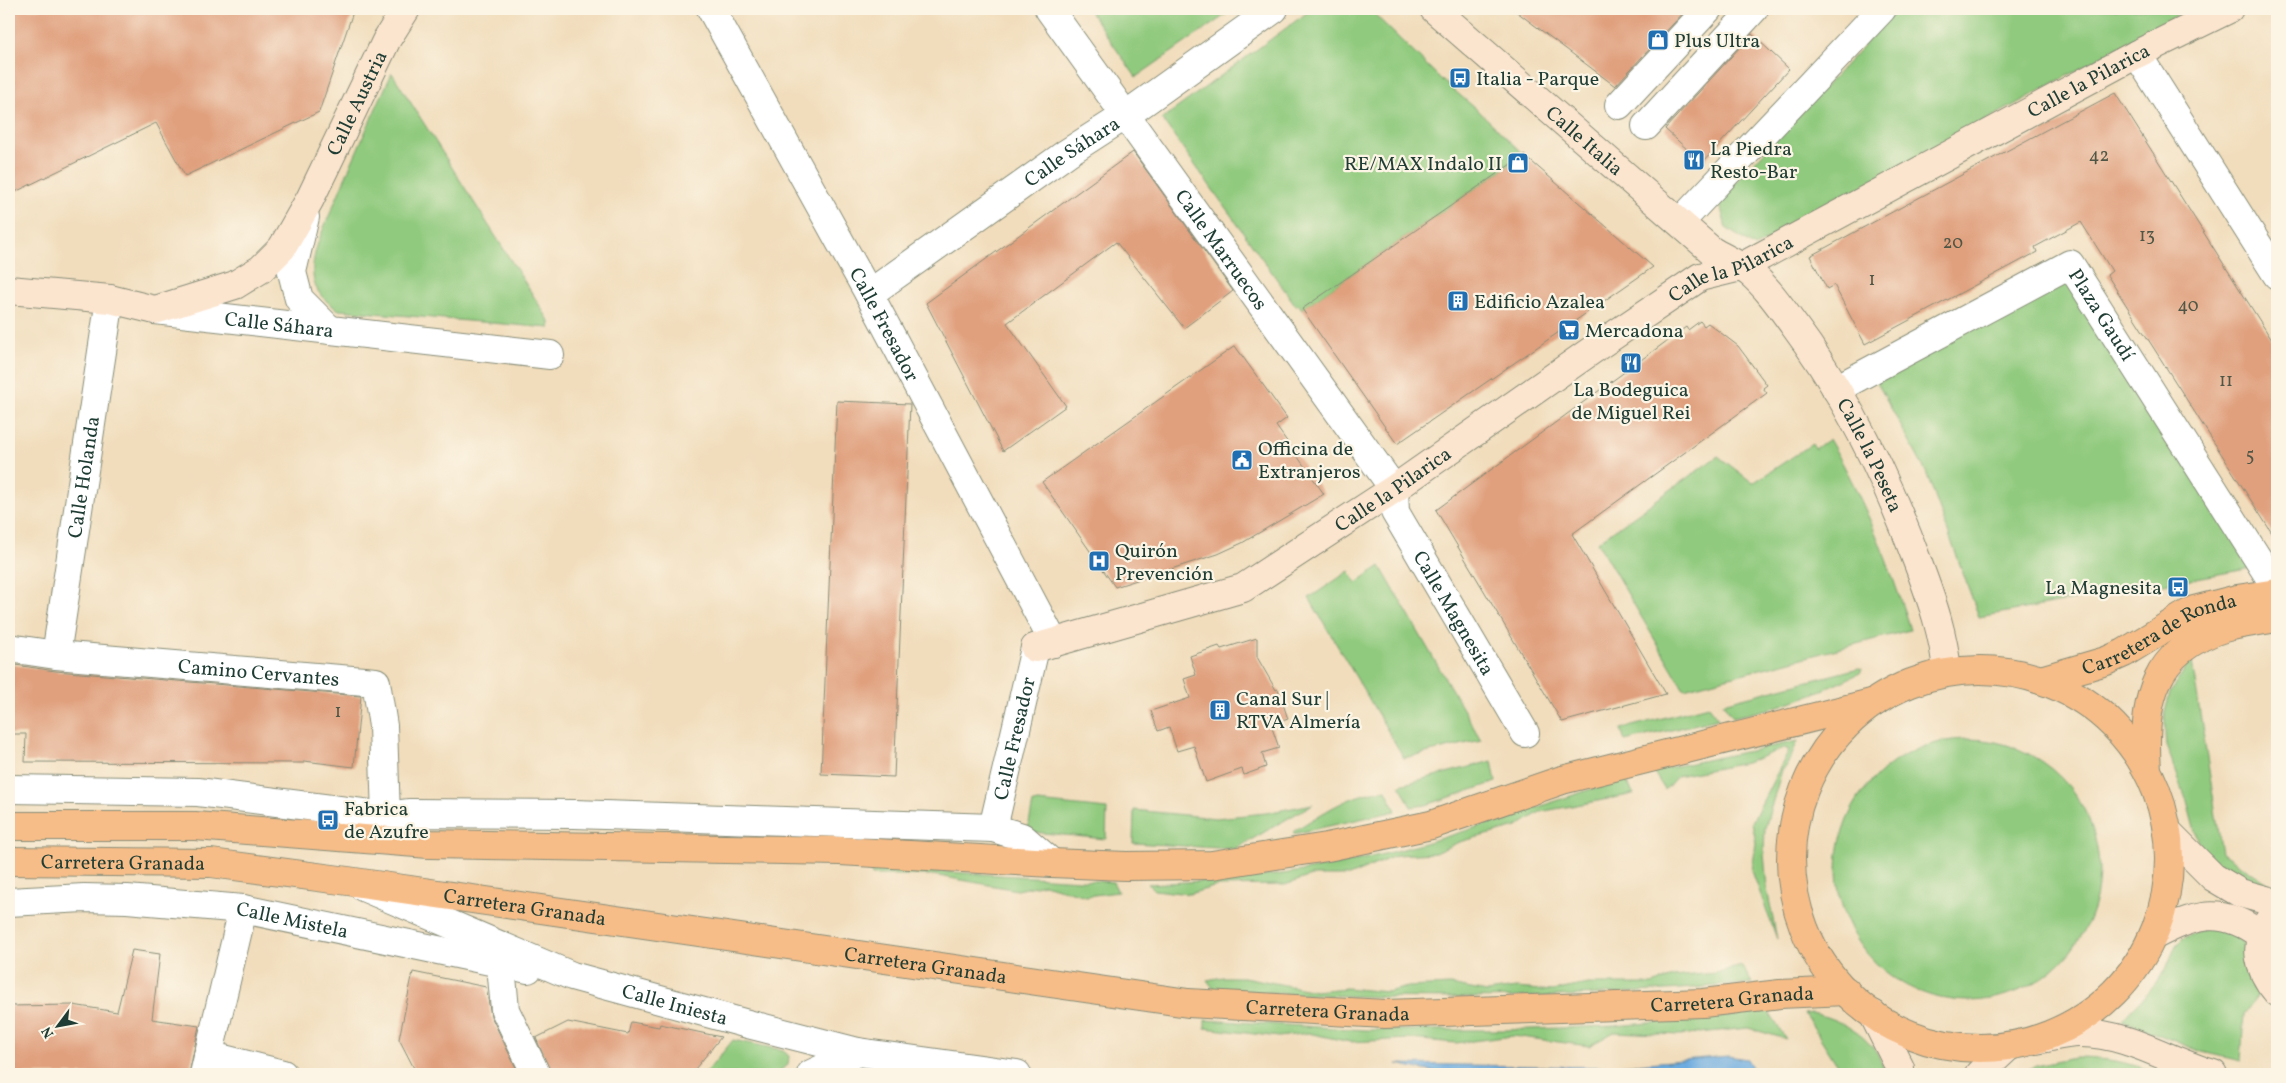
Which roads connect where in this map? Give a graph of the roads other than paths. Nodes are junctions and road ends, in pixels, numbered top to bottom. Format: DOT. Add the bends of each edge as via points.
graph roads {
  1 [pos="406,9"];
  2 [pos="711,9"];
  3 [pos="1049,9"];
  4 [pos="1274,9"];
  5 [pos="1434,9"];
  6 [pos="1708,9"];
  7 [pos="1882,9"];
  8 [pos="2229,9"];
  9 [pos="1745,12"];
  10 [pos="2137,54"];
  11 [pos="1619,105"];
  12 [pos="1126,115"];
  13 [pos="1646,126"];
  14 [pos="310,199"];
  15 [pos="1680,222"];
  16 [pos="1740,267"];
  17 [pos="2277,276"];
  18 [pos="9,290"];
  19 [pos="869,294"];
  20 [pos="110,299"];
  21 [pos="155,310"];
  22 [pos="330,330"];
  23 [pos="550,356"];
  24 [pos="1836,389"];
  25 [pos="1394,490"];
  26 [pos="2277,591"];
  27 [pos="2277,618"];
  28 [pos="1044,645"];
  29 [pos="9,648"];
  30 [pos="56,655"];
  31 [pos="1947,672"];
  32 [pos="2041,680"];
  33 [pos="1875,702"];
  34 [pos="1525,733"];
  35 [pos="2148,773"];
  36 [pos="9,789"];
  37 [pos="398,814"];
  38 [pos="9,826"];
  39 [pos="993,828"];
  40 [pos="2167,831"];
  41 [pos="429,844"];
  42 [pos="9,861"];
  43 [pos="1052,864"];
  44 [pos="348,881"];
  45 [pos="9,902"];
  46 [pos="2277,903"];
  47 [pos="243,909"];
  48 [pos="2277,911"];
  49 [pos="2261,935"];
  50 [pos="2153,936"];
  51 [pos="501,965"];
  52 [pos="572,976"];
  53 [pos="1846,991"];
  54 [pos="2277,992"];
  55 [pos="1873,1014"];
  56 [pos="2036,1040"];
  57 [pos="2009,1046"];
  58 [pos="858,1052"];
  59 [pos="206,1065"];
  60 [pos="283,1074"];
  61 [pos="536,1074"];
  62 [pos="811,1074"];
  63 [pos="1017,1074"];
  64 [pos="1900,1074"];
  65 [pos="1979,1074"];
  66 [pos="2213,1074"];
  1 -- 14 [label="street, Calle Austria" via="387,38"];
  2 -- 19 [label="street, Calle Fresador"];
  3 -- 12 [label="street, Calle Marruecos"];
  4 -- 12 [label="street, Calle Sáhara"];
  5 -- 15 [label="street, Calle Italia"];
  6 -- 11 [label="street"];
  7 -- 15 [label="street"];
  8 -- 10 [label="street, Calle la Pilarica"];
  9 -- 13 [label="street"];
  10 -- 16 [label="street, Calle la Pilarica"];
  10 -- 17 [label="street"];
  12 -- 19 [label="street, Calle Sáhara"];
  12 -- 25 [label="street, Calle Marruecos"];
  14 -- 21 [label="street, Calle Austria" via="282,248 261,269 235,285"];
  14 -- 22 [label="street, Calle Austria" via="292,272 299,299"];
  15 -- 16 [label="street, Calle Italia" via="1712,251"];
  16 -- 24 [label="street, Calle la Peseta" via="1775,299 1814,352"];
  16 -- 25 [label="street, Calle la Pilarica" via="1700,277"];
  18 -- 20 [label="street, Calle Sáhara"];
  19 -- 28 [label="street, Calle Fresador"];
  20 -- 21 [label="street, Calle Sáhara"];
  20 -- 30 [label="street, Calle Holanda"];
  21 -- 22 [label="street, Calle Sáhara"];
  22 -- 23 [label="street, Calle Sáhara"];
  24 -- 26 [label="street, Plaza Gaudí" via="2070,264"];
  24 -- 31 [label="street, Calle la Peseta" via="1888,488 1911,544 1935,610 1945,647"];
  25 -- 28 [label="street, Calle la Pilarica" via="1243,588"];
  25 -- 34 [label="street, Calle Magnesita" via="1395,512"];
  26 -- 32 [label="main road, Carretera de Ronda" via="2194,610 2124,653"];
  27 -- 35 [label="main road, Carretera de Ronda" via="2224,628 2194,642 2174,658 2158,678 2148,703 2145,742"];
  28 -- 39 [label="street, Calle Fresador"];
  29 -- 30 [label="street, Camino Cervantes"];
  30 -- 37 [label="street, Camino Cervantes" via="376,682"];
  31 -- 32 [label="main road" via="2003,671"];
  31 -- 33 [label="main road" via="1919,679"];
  32 -- 35 [label="main road" via="2082,699 2105,717 2132,747"];
  33 -- 43 [label="main road, Carretera Granada" via="1562,780 1430,825 1326,847 1212,865"];
  33 -- 53 [label="main road" via="1848,723 1814,768 1802,794 1791,850 1794,887 1806,933 1819,958"];
  35 -- 40 [label="main road"];
  36 -- 37 [label="street" via="198,792"];
  37 -- 39 [label="street" via="574,814"];
  37 -- 41 [label="street"];
  38 -- 41 [label="main road, Carretera Granada" via="196,826"];
  39 -- 43 [label="street" via="1022,837"];
  40 -- 46 [label="street" via="2213,877 2240,893"];
  40 -- 50 [label="main road" via="2169,868 2166,896"];
  41 -- 43 [label="main road, Carretera Granada" via="840,851"];
  42 -- 44 [label="main road, Carretera Granada" via="211,863"];
  44 -- 52 [label="street, Calle Iniesta"];
  44 -- 53 [label="main road, Carretera Granada" via="1188,1003 1386,1014 1703,1003 1780,994"];
  45 -- 47 [label="street, Calle Mistela" via="127,898"];
  47 -- 51 [label="street, Calle Mistela"];
  47 -- 59 [label="street"];
  48 -- 49 [label="street"];
  49 -- 50 [label="street" via="2231,917 2209,915 2183,921"];
  49 -- 54 [label="street" via="2260,966"];
  50 -- 56 [label="main road" via="2132,973 2092,1013"];
  51 -- 52 [label="street, Calle Mistela"];
  51 -- 61 [label="street" via="505,1010"];
  52 -- 58 [label="street, Calle Iniesta"];
  53 -- 55 [label="main road"];
  55 -- 57 [label="main road" via="1904,1032 1930,1041 1958,1047"];
  55 -- 64 [label="street"];
  56 -- 57 [label="main road"];
  56 -- 66 [label="street" via="2080,1032 2107,1036"];
  57 -- 65 [label="street"];
  58 -- 62 [label="street"];
  58 -- 63 [label="street, Calle Iniesta"];
  59 -- 60 [label="street"];
}
